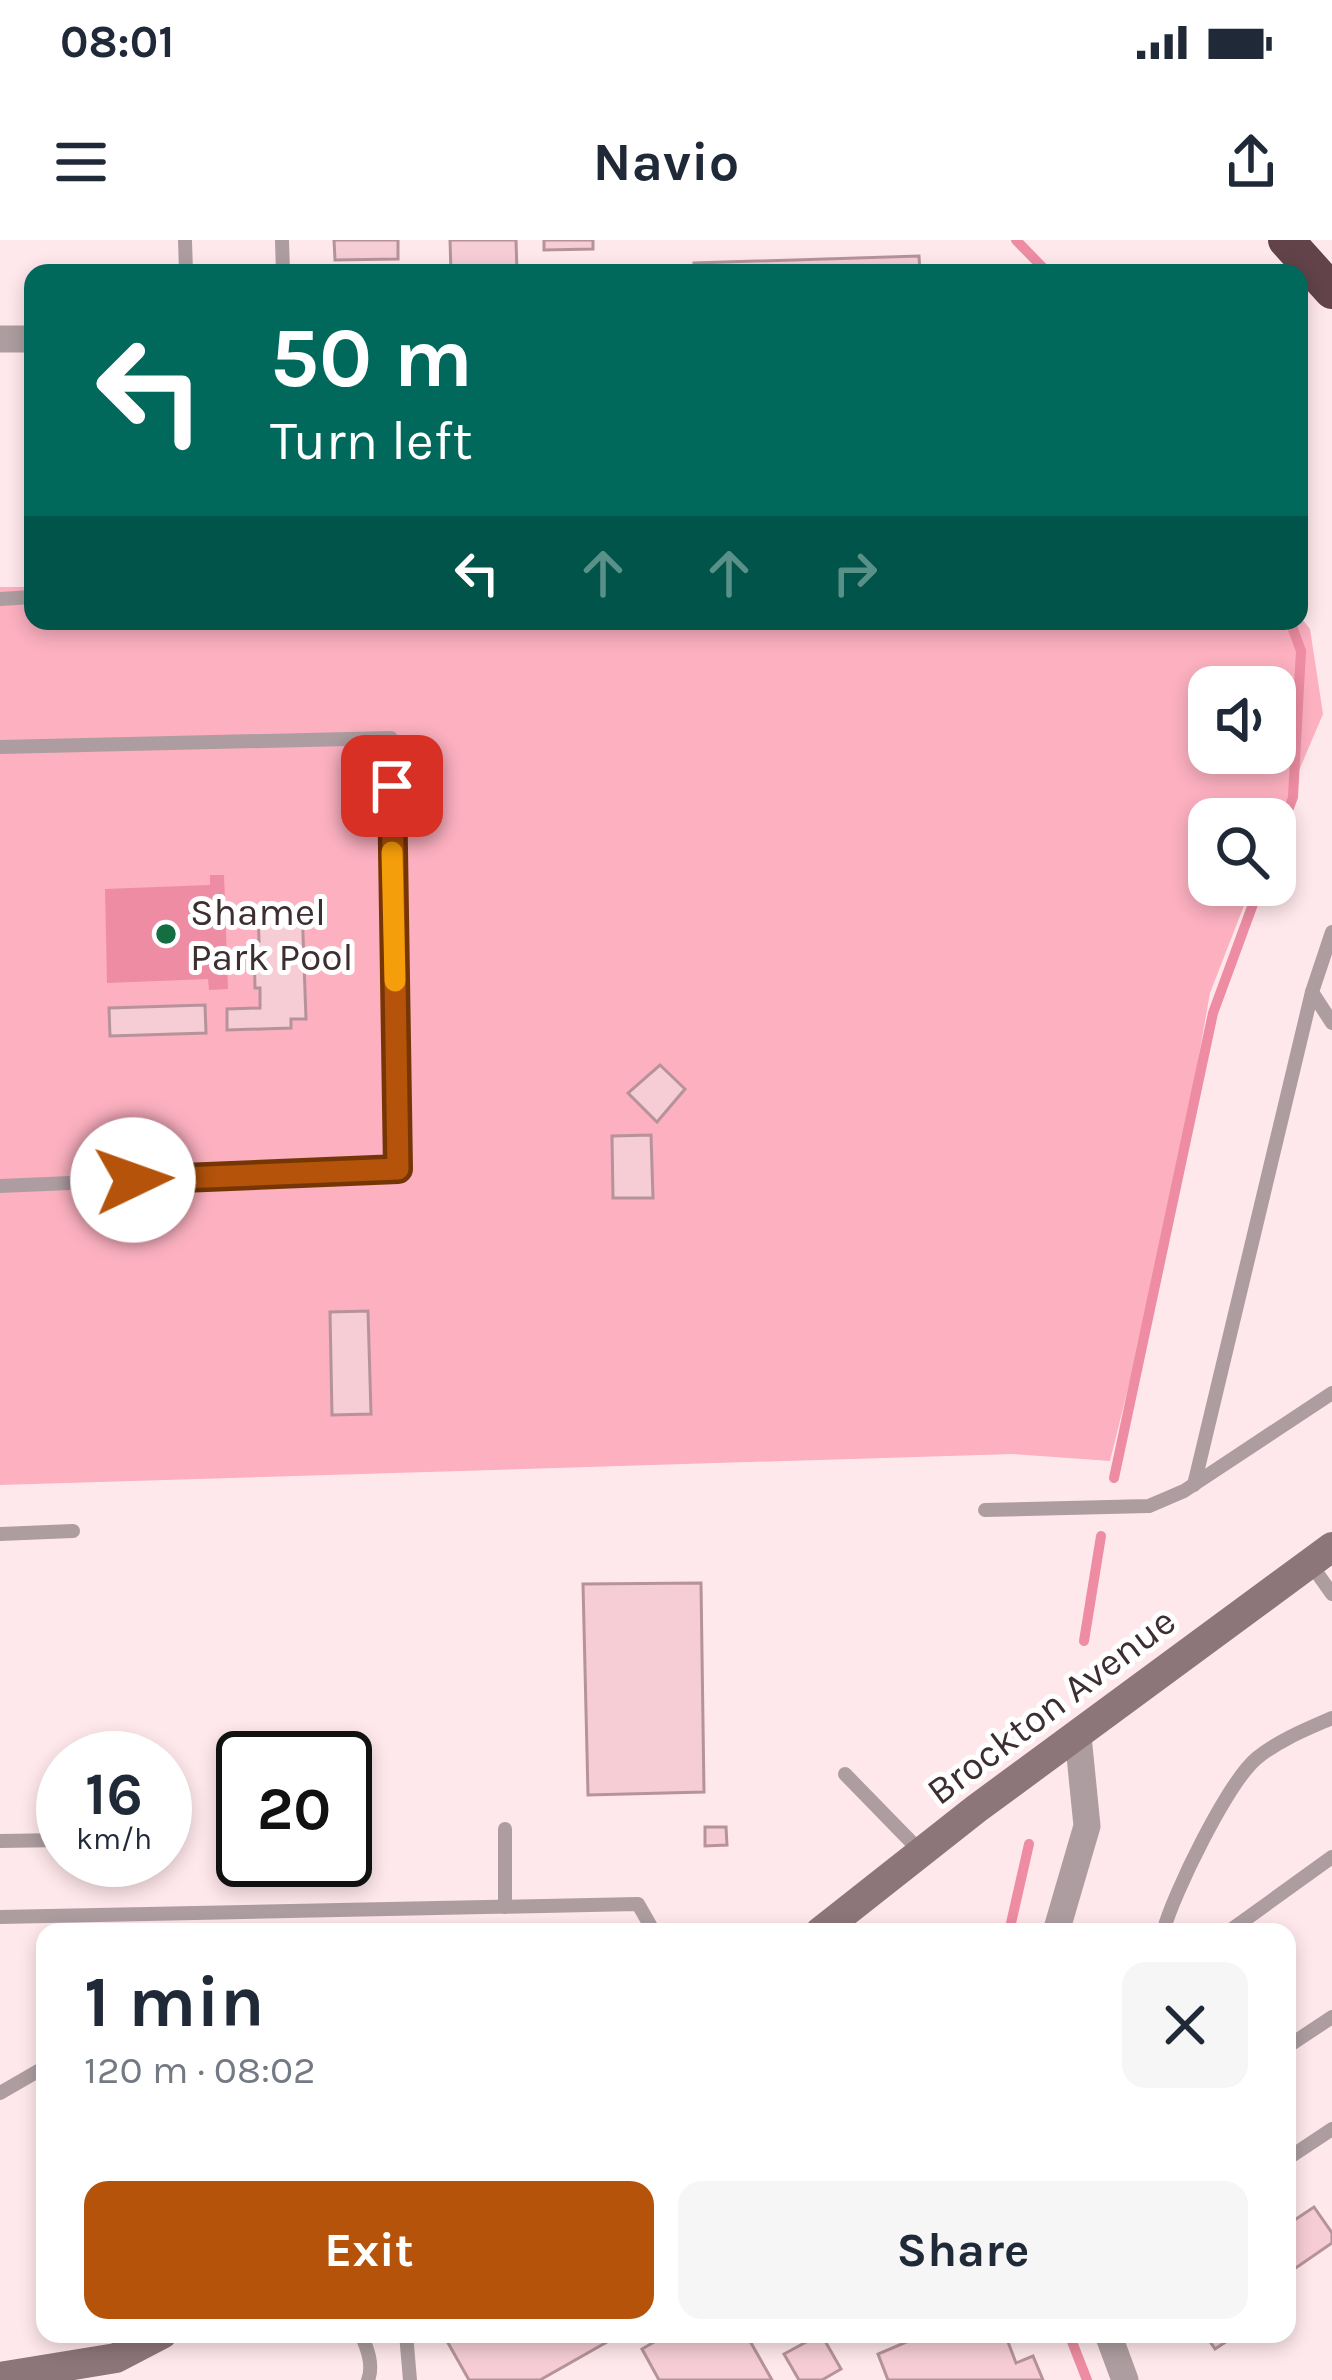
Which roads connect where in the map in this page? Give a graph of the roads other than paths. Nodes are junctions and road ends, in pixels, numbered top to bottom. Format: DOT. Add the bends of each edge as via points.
graph roads {
  1 [pos="1286,240"];
  2 [pos="1308,264"];
  3 [pos="1308,264"];
  4 [pos="1332,291"];
  5 [pos="0,747"];
  6 [pos="1332,932"];
  7 [pos="1312,992"];
  8 [pos="1332,1023"];
  9 [pos="0,1186"];
  10 [pos="1332,1393"];
  11 [pos="1194,1486"];
  12 [pos="985,1510"];
  13 [pos="73,1531"];
  14 [pos="0,1534"];
  15 [pos="1321,1555"];
  16 [pos="1332,1594"];
  17 [pos="1332,1718"];
  18 [pos="1078,1736"];
  19 [pos="845,1774"];
  20 [pos="505,1829"];
  21 [pos="36,1840"];
  22 [pos="0,1841"];
  23 [pos="921,1852"];
  24 [pos="1332,1857"];
  25 [pos="505,1907"];
  26 [pos="144,1914"];
  27 [pos="0,1917"];
  28 [pos="144,1923"];
  29 [pos="649,1923"];
  30 [pos="831,1923"];
  31 [pos="1059,1923"];
  32 [pos="1167,1923"];
  33 [pos="1240,1923"];
  34 [pos="1326,2020"];
  35 [pos="1332,2038"];
  36 [pos="1296,2041"];
  37 [pos="36,2072"];
  38 [pos="0,2093"];
  39 [pos="1332,2129"];
  40 [pos="1296,2153"];
  41 [pos="145,2343"];
  42 [pos="365,2343"];
  43 [pos="407,2343"];
  44 [pos="1111,2343"];
  45 [pos="0,2378"];
  46 [pos="368,2380"];
  47 [pos="410,2380"];
  48 [pos="1124,2380"];
  1 -- 2 [label="highway"];
  3 -- 4 [label="highway"];
  5 -- 9 [label="lane" via="391,738 398,1169"];
  6 -- 7 [label="lane"];
  7 -- 8 [label="lane"];
  7 -- 11 [label="lane"];
  10 -- 11 [label="lane"];
  11 -- 12 [label="lane" via="1149,1506"];
  13 -- 14 [label="lane"];
  15 -- 16 [label="lane"];
  15 -- 18 [label="main road, Brockton Avenue"];
  17 -- 32 [label="lane" via="1253,1760 1207,1829"];
  18 -- 23 [label="main road, Brockton Avenue"];
  18 -- 31 [label="street" via="1087,1826"];
  19 -- 23 [label="lane"];
  20 -- 25 [label="lane"];
  21 -- 22 [label="lane"];
  23 -- 30 [label="main road, Brockton Avenue"];
  24 -- 33 [label="lane"];
  25 -- 26 [label="lane"];
  25 -- 29 [label="lane" via="638,1904"];
  26 -- 27 [label="lane"];
  26 -- 28 [label="lane"];
  34 -- 35 [label="lane"];
  34 -- 36 [label="lane"];
  37 -- 38 [label="lane"];
  39 -- 40 [label="lane"];
  41 -- 45 [label="main road" via="116,2358"];
  42 -- 46 [label="lane"];
  43 -- 47 [label="lane"];
  44 -- 48 [label="street"];
}
